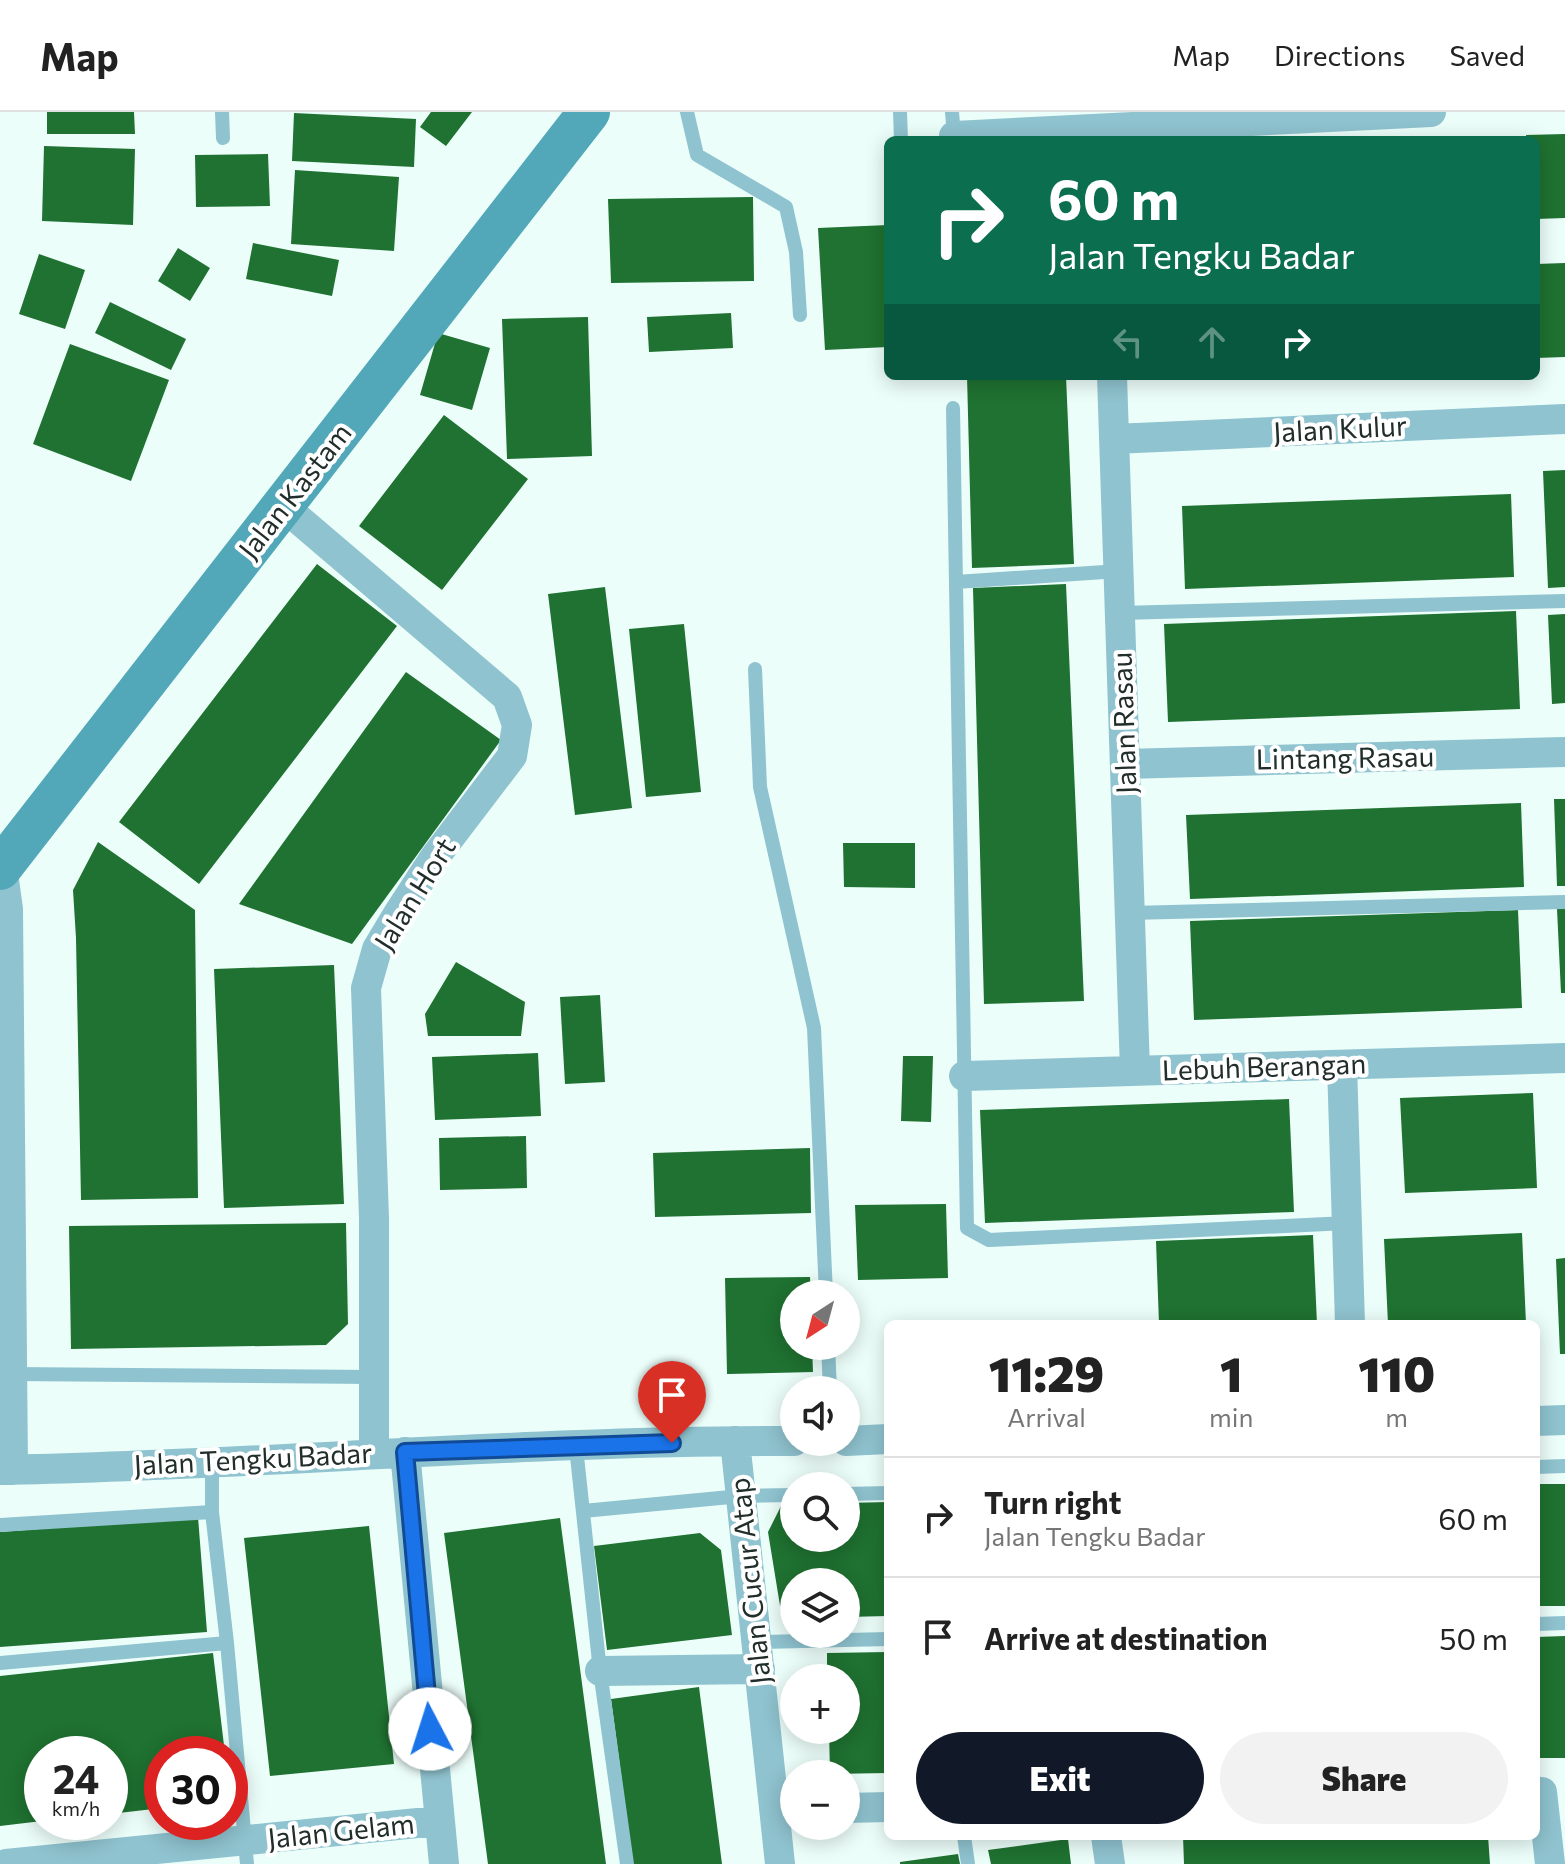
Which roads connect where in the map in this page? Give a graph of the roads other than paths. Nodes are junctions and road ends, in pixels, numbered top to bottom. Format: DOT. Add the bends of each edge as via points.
graph roads {
  1 [pos="222,112"];
  2 [pos="589,112"];
  3 [pos="687,112"];
  4 [pos="900,112"];
  5 [pos="1431,112"];
  6 [pos="1316,115"];
  7 [pos="953,124"];
  8 [pos="1105,134"];
  9 [pos="901,136"];
  10 [pos="223,138"];
  11 [pos="800,315"];
  12 [pos="1112,380"];
  13 [pos="953,408"];
  14 [pos="1565,419"];
  15 [pos="1114,439"];
  16 [pos="283,506"];
  17 [pos="1119,571"];
  18 [pos="956,582"];
  19 [pos="1565,601"];
  20 [pos="1120,613"];
  21 [pos="755,669"];
  22 [pos="1565,752"];
  23 [pos="1125,764"];
  24 [pos="1,868"];
  25 [pos="1565,902"];
  26 [pos="1130,913"];
  27 [pos="1565,1058"];
  28 [pos="1342,1065"];
  29 [pos="1135,1071"];
  30 [pos="964,1076"];
  31 [pos="1347,1223"];
  32 [pos="825,1280"];
  33 [pos="1350,1320"];
  34 [pos="11,1374"];
  35 [pos="374,1377"];
  36 [pos="1565,1420"];
  37 [pos="1540,1421"];
  38 [pos="884,1439"];
  39 [pos="860,1440"];
  40 [pos="735,1441"];
  41 [pos="780,1441"];
  42 [pos="576,1447"];
  43 [pos="405,1452"];
  44 [pos="374,1454"];
  45 [pos="212,1461"];
  46 [pos="1565,1466"];
  47 [pos="1540,1467"];
  48 [pos="7,1470"];
  49 [pos="884,1493"];
  50 [pos="860,1494"];
  51 [pos="780,1495"];
  52 [pos="741,1496"];
  53 [pos="583,1511"];
  54 [pos="212,1512"];
  55 [pos="0,1525"];
  56 [pos="1565,1623"];
  57 [pos="1540,1624"];
  58 [pos="884,1640"];
  59 [pos="227,1643"];
  60 [pos="759,1656"];
  61 [pos="0,1663"];
  62 [pos="600,1671"];
  63 [pos="780,1785"];
  64 [pos="1548,1792"];
  65 [pos="884,1807"];
  66 [pos="860,1808"];
  67 [pos="438,1821"];
  68 [pos="782,1840"];
  69 [pos="965,1840"];
  70 [pos="1107,1840"];
  71 [pos="245,1852"];
  72 [pos="75,1861"];
  73 [pos="6,1864"];
  74 [pos="444,1864"];
  75 [pos="627,1864"];
  76 [pos="780,1864"];
  77 [pos="968,1864"];
  78 [pos="1110,1864"];
  79 [pos="1550,1864"];
  1 -- 10 [label="lane"];
  2 -- 16 [label="street, Jalan Kastam"];
  3 -- 11 [label="lane" via="697,155 786,207 796,252"];
  4 -- 9 [label="lane"];
  5 -- 6 [label="street"];
  6 -- 8 [label="street"];
  7 -- 8 [label="street"];
  12 -- 15 [label="street, Jalan Rasau"];
  13 -- 18 [label="lane"];
  14 -- 15 [label="street, Jalan Kulur"];
  15 -- 17 [label="street, Jalan Rasau"];
  16 -- 24 [label="street, Jalan Kastam"];
  16 -- 35 [label="street, Jalan Hort" via="507,697 517,725 512,756 398,914 377,949 366,988"];
  17 -- 18 [label="lane"];
  17 -- 20 [label="street, Jalan Rasau"];
  18 -- 30 [label="lane"];
  19 -- 20 [label="lane"];
  20 -- 23 [label="street, Jalan Rasau"];
  21 -- 32 [label="lane" via="760,787 814,1028"];
  22 -- 23 [label="street, Lintang Rasau"];
  23 -- 26 [label="street, Jalan Rasau"];
  24 -- 34 [label="street" via="8,909"];
  25 -- 26 [label="lane"];
  26 -- 29 [label="street, Jalan Rasau"];
  27 -- 28 [label="street, Lebuh Berangan"];
  28 -- 29 [label="street, Lebuh Berangan"];
  28 -- 31 [label="street"];
  29 -- 30 [label="street, Lebuh Berangan"];
  30 -- 31 [label="lane" via="967,1228 989,1240"];
  31 -- 33 [label="street"];
  34 -- 35 [label="lane"];
  34 -- 48 [label="street"];
  35 -- 44 [label="street, Jalan Hort"];
  36 -- 37 [label="street"];
  38 -- 39 [label="street"];
  40 -- 41 [label="street, Jalan Tengku Badar"];
  40 -- 42 [label="street, Jalan Tengku Badar"];
  40 -- 52 [label="street, Jalan Cucur Atap"];
  42 -- 43 [label="street, Jalan Tengku Badar"];
  42 -- 53 [label="lane"];
  43 -- 44 [label="street, Jalan Tengku Badar"];
  43 -- 67 [label="street"];
  44 -- 45 [label="street, Jalan Tengku Badar"];
  45 -- 48 [label="street, Jalan Tengku Badar"];
  45 -- 54 [label="lane"];
  46 -- 47 [label="lane"];
  49 -- 50 [label="lane"];
  51 -- 52 [label="lane"];
  52 -- 53 [label="lane"];
  52 -- 60 [label="street, Jalan Cucur Atap"];
  53 -- 62 [label="lane"];
  54 -- 55 [label="lane"];
  54 -- 59 [label="lane"];
  56 -- 57 [label="lane"];
  58 -- 60 [label="lane"];
  59 -- 61 [label="lane"];
  59 -- 71 [label="lane"];
  60 -- 62 [label="street"];
  60 -- 63 [label="street, Jalan Cucur Atap"];
  62 -- 75 [label="lane"];
  64 -- 79 [label="street"];
  65 -- 66 [label="street"];
  67 -- 71 [label="street, Jalan Gelam"];
  67 -- 74 [label="street"];
  68 -- 76 [label="street, Jalan Cucur Atap"];
  69 -- 77 [label="lane"];
  70 -- 78 [label="street"];
  71 -- 72 [label="street, Jalan Gelam"];
  72 -- 73 [label="street, Jalan Gelam"];
}
